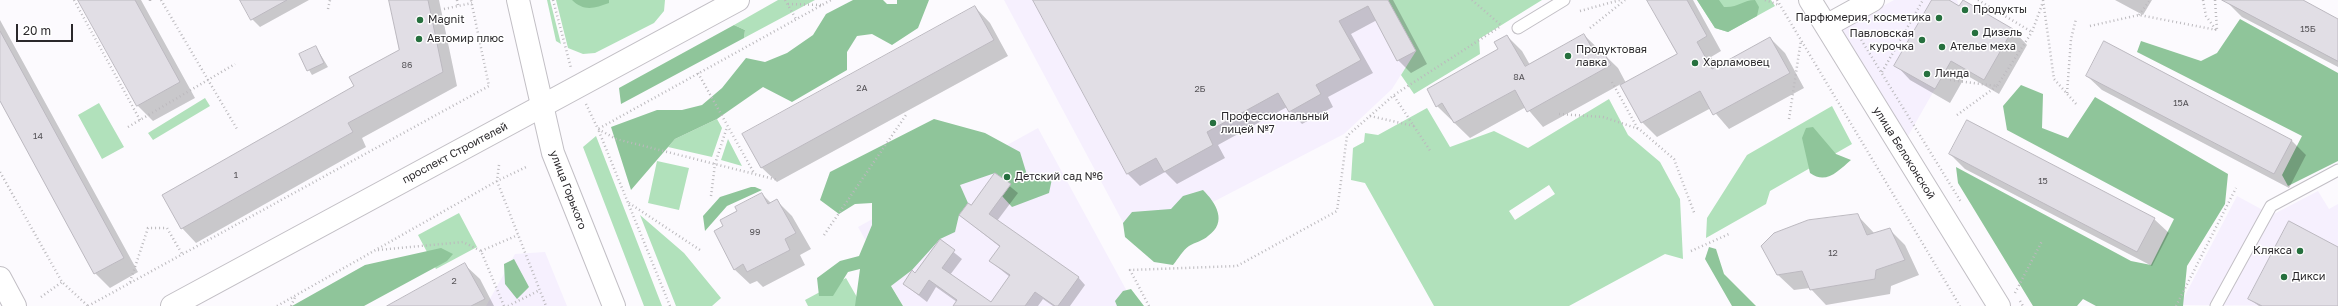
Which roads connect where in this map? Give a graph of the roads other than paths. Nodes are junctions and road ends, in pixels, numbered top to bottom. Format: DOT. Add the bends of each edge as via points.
graph roads {
  1 [pos="518,0"];
  2 [pos="1564,0"];
  3 [pos="1810,0"];
  4 [pos="1873,0"];
  5 [pos="735,1"];
  6 [pos="1826,26"];
  7 [pos="1518,28"];
  8 [pos="543,107"];
  9 [pos="2338,170"];
  10 [pos="0,278"];
  11 [pos="2007,300"];
  12 [pos="15,306"];
  13 [pos="172,306"];
  14 [pos="614,306"];
  15 [pos="2216,306"];
  1 -- 8 [label="main road, улица Горького"];
  2 -- 7 [label="lane"];
  3 -- 6 [label="main road, улица Белоконской"];
  4 -- 6 [label="main road"];
  5 -- 8 [label="main road, проспект Строителей"];
  6 -- 11 [label="main road, улица Белоконской"];
  8 -- 13 [label="main road, проспект Строителей"];
  8 -- 14 [label="main road, улица Горького" via="553,153"];
  9 -- 15 [label="lane" via="2271,206"];
  10 -- 12 [label="main road"];
}
